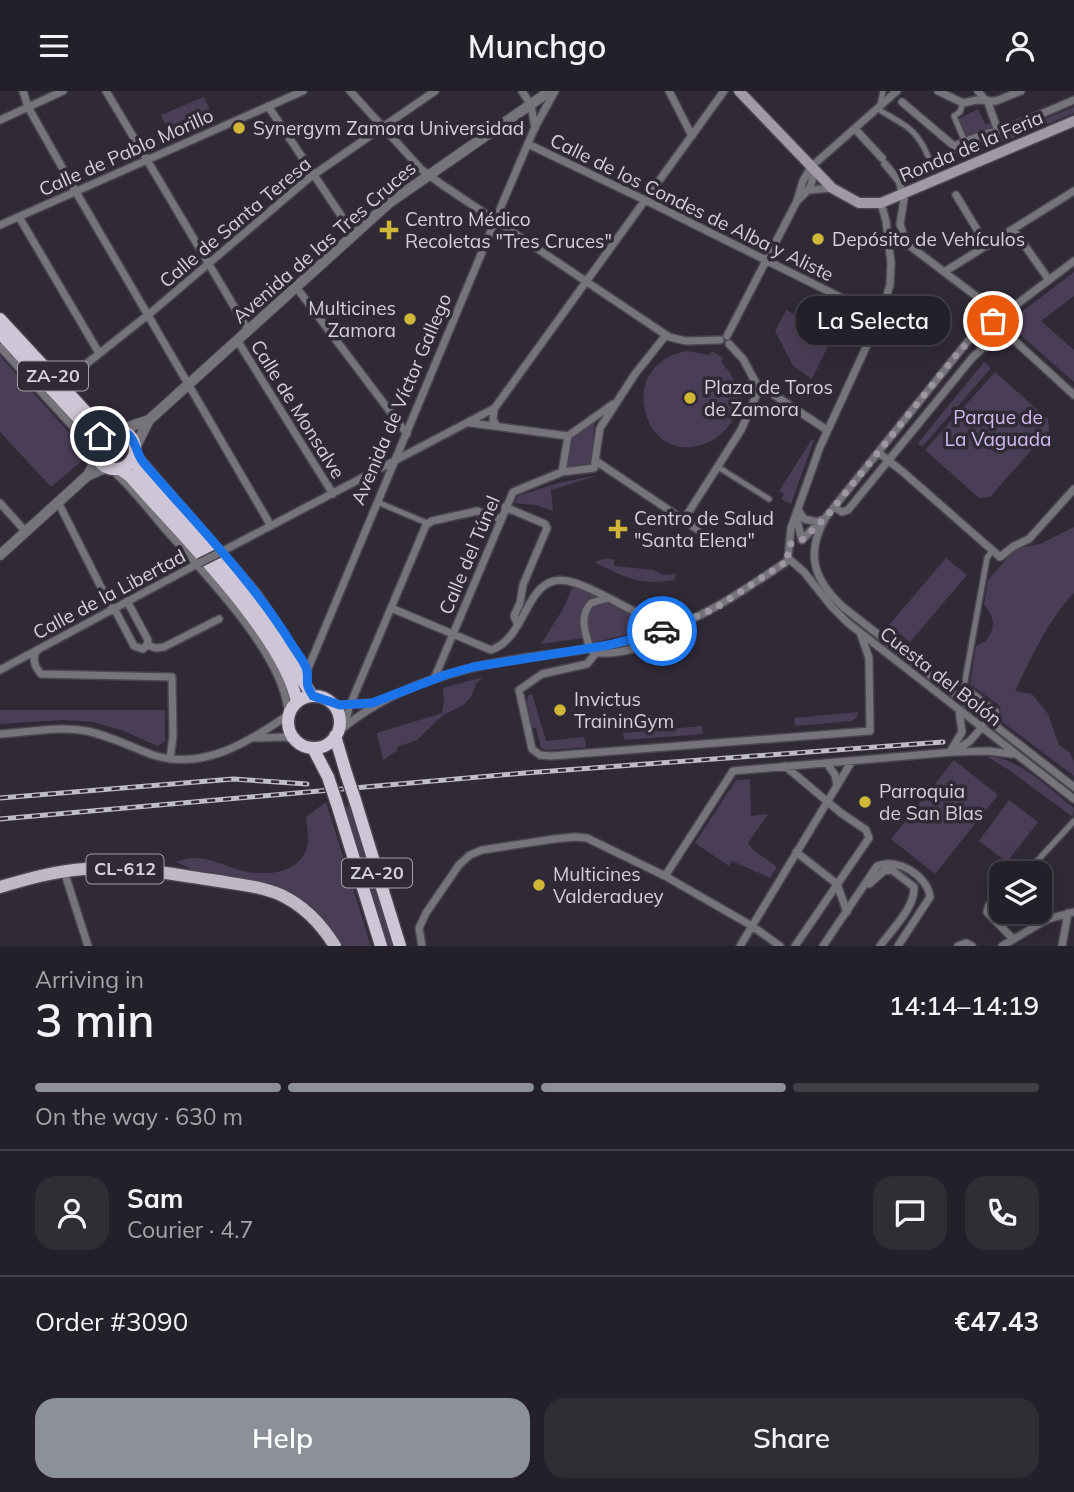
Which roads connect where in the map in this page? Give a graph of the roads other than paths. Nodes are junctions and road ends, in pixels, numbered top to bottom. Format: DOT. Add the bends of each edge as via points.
graph roads {
  1 [pos="23,91"];
  2 [pos="63,91"];
  3 [pos="106,91"];
  4 [pos="303,91"];
  5 [pos="350,91"];
  6 [pos="435,91"];
  7 [pos="522,91"];
  8 [pos="550,91"];
  9 [pos="555,91"];
  10 [pos="669,91"];
  11 [pos="724,91"];
  12 [pos="739,91"];
  13 [pos="883,91"];
  14 [pos="897,91"];
  15 [pos="978,91"];
  16 [pos="1021,91"];
  17 [pos="944,92"];
  18 [pos="986,100"];
  19 [pos="1074,100"];
  20 [pos="902,102"];
  21 [pos="963,103"];
  22 [pos="531,104"];
  23 [pos="268,106"];
  24 [pos="28,107"];
  25 [pos="879,107"];
  26 [pos="519,112"];
  27 [pos="0,120"];
  28 [pos="1074,121"];
  29 [pos="534,124"];
  30 [pos="383,127"];
  31 [pos="855,129"];
  32 [pos="998,131"];
  33 [pos="692,136"];
  34 [pos="965,142"];
  35 [pos="528,144"];
  36 [pos="928,156"];
  37 [pos="147,160"];
  38 [pos="811,167"];
  39 [pos="314,174"];
  40 [pos="428,175"];
  41 [pos="832,188"];
  42 [pos="810,190"];
  43 [pos="1074,191"];
  44 [pos="76,192"];
  45 [pos="902,193"];
  46 [pos="956,195"];
  47 [pos="645,200"];
  48 [pos="797,201"];
  49 [pos="881,202"];
  50 [pos="19,216"];
  51 [pos="495,221"];
  52 [pos="0,225"];
  53 [pos="1013,229"];
  54 [pos="354,235"];
  55 [pos="987,246"];
  56 [pos="766,260"];
  57 [pos="1074,261"];
  58 [pos="209,264"];
  59 [pos="944,272"];
  60 [pos="1049,280"];
  61 [pos="586,282"];
  62 [pos="296,287"];
  63 [pos="147,315"];
  64 [pos="1001,315"];
  65 [pos="880,317"];
  66 [pos="0,319"];
  67 [pos="993,321"];
  68 [pos="248,330"];
  69 [pos="1001,331"];
  70 [pos="0,333"];
  71 [pos="666,335"];
  72 [pos="237,340"];
  73 [pos="726,340"];
  74 [pos="683,341"];
  75 [pos="0,347"];
  76 [pos="654,349"];
  77 [pos="99,352"];
  78 [pos="750,374"];
  79 [pos="61,384"];
  80 [pos="188,385"];
  81 [pos="760,387"];
  82 [pos="774,395"];
  83 [pos="1074,395"];
  84 [pos="617,400"];
  85 [pos="754,403"];
  86 [pos="494,409"];
  87 [pos="592,418"];
  88 [pos="149,420"];
  89 [pos="469,423"];
  90 [pos="497,426"];
  91 [pos="600,428"];
  92 [pos="114,430"];
  93 [pos="827,430"];
  94 [pos="407,433"];
  95 [pos="568,436"];
  96 [pos="134,452"];
  97 [pos="879,453"];
  98 [pos="104,459"];
  99 [pos="596,461"];
  100 [pos="888,461"];
  101 [pos="394,463"];
  102 [pos="718,467"];
  103 [pos="562,472"];
  104 [pos="1074,489"];
  105 [pos="333,495"];
  106 [pos="769,499"];
  107 [pos="58,502"];
  108 [pos="377,502"];
  109 [pos="0,503"];
  110 [pos="505,507"];
  111 [pos="834,507"];
  112 [pos="797,511"];
  113 [pos="501,519"];
  114 [pos="823,519"];
  115 [pos="683,521"];
  116 [pos="427,523"];
  117 [pos="271,526"];
  118 [pos="697,529"];
  119 [pos="26,532"];
  120 [pos="802,540"];
  121 [pos="789,546"];
  122 [pos="813,548"];
  123 [pos="992,551"];
  124 [pos="221,552"];
  125 [pos="0,555"];
  126 [pos="813,558"];
  127 [pos="789,560"];
  128 [pos="198,564"];
  129 [pos="799,566"];
  130 [pos="609,598"];
  131 [pos="127,601"];
  132 [pos="391,608"];
  133 [pos="113,609"];
  134 [pos="219,619"];
  135 [pos="691,621"];
  136 [pos="518,625"];
  137 [pos="678,626"];
  138 [pos="855,629"];
  139 [pos="453,635"];
  140 [pos="147,645"];
  141 [pos="39,649"];
  142 [pos="593,651"];
  143 [pos="886,653"];
  144 [pos="869,663"];
  145 [pos="0,670"];
  146 [pos="307,671"];
  147 [pos="434,680"];
  148 [pos="309,691"];
  149 [pos="297,702"];
  150 [pos="378,702"];
  151 [pos="331,703"];
  152 [pos="350,705"];
  153 [pos="958,710"];
  154 [pos="288,715"];
  155 [pos="988,720"];
  156 [pos="982,728"];
  157 [pos="998,728"];
  158 [pos="339,732"];
  159 [pos="0,734"];
  160 [pos="255,738"];
  161 [pos="296,741"];
  162 [pos="313,748"];
  163 [pos="948,752"];
  164 [pos="1019,757"];
  165 [pos="170,759"];
  166 [pos="852,761"];
  167 [pos="827,763"];
  168 [pos="785,766"];
  169 [pos="837,785"];
  170 [pos="1074,787"];
  171 [pos="1074,799"];
  172 [pos="827,801"];
  173 [pos="1074,821"];
  174 [pos="796,852"];
  175 [pos="1037,861"];
  176 [pos="64,871"];
  177 [pos="906,874"];
  178 [pos="666,876"];
  179 [pos="837,884"];
  180 [pos="0,887"];
  181 [pos="250,887"];
  182 [pos="847,912"];
  183 [pos="1071,913"];
  184 [pos="999,924"];
  185 [pos="752,926"];
  186 [pos="1013,939"];
  187 [pos="88,946"];
  188 [pos="325,946"];
  189 [pos="335,946"];
  190 [pos="381,946"];
  191 [pos="400,946"];
  192 [pos="422,946"];
  193 [pos="740,946"];
  194 [pos="780,946"];
  195 [pos="795,946"];
  196 [pos="823,946"];
  197 [pos="880,946"];
  198 [pos="898,946"];
  199 [pos="958,946"];
  200 [pos="972,946"];
  201 [pos="1002,946"];
  202 [pos="1062,946"];
  1 -- 24 [label="street"];
  2 -- 24 [label="street"];
  3 -- 37 [label="street"];
  4 -- 23 [label="street, Calle de Pablo Morillo"];
  5 -- 30 [label="street"];
  6 -- 30 [label="street, Calle de Santa Teresa"];
  7 -- 22 [label="street"];
  8 -- 22 [label="street"];
  9 -- 29 [label="street, Avenida de Víctor Gallego"];
  10 -- 33 [label="street"];
  11 -- 33 [label="street"];
  12 -- 38 [label="main road"];
  13 -- 25 [label="street"];
  14 -- 25 [label="street"];
  15 -- 18 [label="street"];
  16 -- 18 [label="street"];
  17 -- 21 [label="street"];
  18 -- 21 [label="street"];
  18 -- 32 [label="street"];
  19 -- 32 [label="street"];
  20 -- 34 [label="street" via="950,145"];
  21 -- 34 [label="street" via="954,117"];
  22 -- 26 [label="street, Avenida de las Tres Cruces"];
  22 -- 29 [label="street"];
  23 -- 37 [label="street, Calle de Pablo Morillo"];
  23 -- 39 [label="street"];
  24 -- 27 [label="street"];
  24 -- 44 [label="street"];
  25 -- 31 [label="street"];
  25 -- 36 [label="street" via="909,126"];
  26 -- 29 [label="street"];
  26 -- 40 [label="street, Avenida de las Tres Cruces"];
  28 -- 45 [label="main road, Ronda de la Feria"];
  29 -- 35 [label="street, Avenida de Víctor Gallego"];
  30 -- 39 [label="street, Calle de Santa Teresa"];
  30 -- 40 [label="street"];
  31 -- 38 [label="street"];
  31 -- 45 [label="street" via="899,181"];
  32 -- 34 [label="street"];
  33 -- 47 [label="street"];
  35 -- 47 [label="street, Calle de los Condes de Alba y Aliste"];
  35 -- 51 [label="street, Avenida de Víctor Gallego"];
  37 -- 44 [label="street, Calle de Pablo Morillo"];
  37 -- 58 [label="street"];
  38 -- 41 [label="main road"];
  38 -- 42 [label="street"];
  38 -- 48 [label="street"];
  39 -- 54 [label="street"];
  39 -- 58 [label="street, Calle de Santa Teresa"];
  40 -- 51 [label="street"];
  40 -- 54 [label="street, Avenida de las Tres Cruces"];
  41 -- 42 [label="street"];
  41 -- 49 [label="main road" via="859,203"];
  42 -- 48 [label="street"];
  43 -- 53 [label="street"];
  44 -- 50 [label="street, Calle de Pablo Morillo"];
  44 -- 63 [label="street"];
  45 -- 49 [label="main road, Ronda de la Feria"];
  45 -- 59 [label="street" via="904,239"];
  46 -- 55 [label="street"];
  47 -- 56 [label="street, Calle de los Condes de Alba y Aliste"];
  47 -- 61 [label="street"];
  48 -- 56 [label="street"];
  49 -- 65 [label="street" via="891,267"];
  50 -- 52 [label="street, Calle de Pablo Morillo"];
  50 -- 77 [label="street"];
  51 -- 61 [label="street"];
  51 -- 94 [label="street, Avenida de Víctor Gallego"];
  53 -- 55 [label="street"];
  53 -- 60 [label="street"];
  54 -- 62 [label="street, Avenida de las Tres Cruces"];
  55 -- 59 [label="street"];
  56 -- 65 [label="street, Calle de los Condes de Alba y Aliste"];
  56 -- 73 [label="street"];
  57 -- 60 [label="street"];
  58 -- 63 [label="street, Calle de Santa Teresa"];
  58 -- 68 [label="street"];
  59 -- 64 [label="street"];
  60 -- 64 [label="street"];
  61 -- 71 [label="street"];
  61 -- 86 [label="street"];
  62 -- 68 [label="street, Avenida de las Tres Cruces"];
  62 -- 94 [label="street"];
  63 -- 77 [label="street, Calle de Santa Teresa"];
  63 -- 80 [label="street"];
  64 -- 67 [label="street"];
  65 -- 93 [label="street"];
  66 -- 79 [label="highway, ZA-20"];
  67 -- 69 [label="street"];
  67 -- 97 [label="street" via="962,348"];
  68 -- 72 [label="street, Avenida de las Tres Cruces"];
  69 -- 83 [label="street"];
  69 -- 100 [label="street" via="972,358"];
  70 -- 98 [label="highway, ZA-20" via="89,430"];
  71 -- 74 [label="street"];
  71 -- 76 [label="street"];
  72 -- 80 [label="street, Avenida de las Tres Cruces"];
  72 -- 105 [label="street, Calle de Monsalve"];
  73 -- 74 [label="street"];
  73 -- 78 [label="street"];
  74 -- 76 [label="street"];
  75 -- 98 [label="street"];
  76 -- 84 [label="street"];
  77 -- 79 [label="street, Calle de Santa Teresa"];
  78 -- 81 [label="street"];
  78 -- 85 [label="street"];
  79 -- 92 [label="highway, ZA-20" via="98,425"];
  80 -- 88 [label="street, Avenida de las Tres Cruces"];
  80 -- 117 [label="street"];
  81 -- 82 [label="street"];
  81 -- 85 [label="street"];
  82 -- 85 [label="street"];
  82 -- 93 [label="street"];
  84 -- 87 [label="street"];
  84 -- 91 [label="street"];
  85 -- 102 [label="street"];
  86 -- 89 [label="street, Calle de la Libertad"];
  86 -- 90 [label="street"];
  87 -- 91 [label="street"];
  87 -- 95 [label="street"];
  88 -- 92 [label="street, Avenida de las Tres Cruces"];
  88 -- 96 [label="street, Avenida de las Tres Cruces"];
  89 -- 90 [label="street"];
  89 -- 101 [label="street, Calle de la Libertad"];
  90 -- 95 [label="street"];
  91 -- 99 [label="street"];
  92 -- 96 [label="highway, ZA-20" via="130,436"];
  92 -- 98 [label="highway" via="101,435"];
  93 -- 112 [label="street"];
  94 -- 101 [label="street, Avenida de Víctor Gallego"];
  95 -- 103 [label="street"];
  96 -- 98 [label="highway"];
  96 -- 124 [label="street"];
  96 -- 148 [label="highway, ZA-20" via="139,470 247,595"];
  97 -- 100 [label="street"];
  97 -- 111 [label="street"];
  98 -- 107 [label="street"];
  98 -- 128 [label="street"];
  98 -- 149 [label="highway, ZA-20" via="131,477 243,606 282,665"];
  99 -- 103 [label="street, Calle del Túnel" via="592,469"];
  99 -- 115 [label="street"];
  100 -- 111 [label="street" via="848,510"];
  100 -- 123 [label="street"];
  101 -- 105 [label="street, Calle de la Libertad"];
  101 -- 108 [label="street, Avenida de Víctor Gallego"];
  102 -- 106 [label="street"];
  102 -- 115 [label="street"];
  103 -- 110 [label="street, Calle del Túnel" via="516,490"];
  104 -- 123 [label="street" via="1027,541 1002,557"];
  105 -- 117 [label="street, Calle de la Libertad"];
  107 -- 119 [label="street"];
  107 -- 133 [label="street"];
  108 -- 116 [label="street"];
  108 -- 146 [label="street, Avenida de Víctor Gallego"];
  109 -- 119 [label="street"];
  110 -- 113 [label="street, Calle del Túnel"];
  110 -- 136 [label="street" via="547,528 522,587 514,615"];
  111 -- 114 [label="street"];
  112 -- 114 [label="street" via="811,523"];
  112 -- 120 [label="street"];
  112 -- 121 [label="street"];
  113 -- 116 [label="street" via="477,511"];
  113 -- 139 [label="street, Calle del Túnel"];
  114 -- 120 [label="street"];
  114 -- 122 [label="street"];
  115 -- 118 [label="street"];
  116 -- 132 [label="street"];
  117 -- 124 [label="street, Calle de la Libertad"];
  119 -- 125 [label="street"];
  120 -- 121 [label="street"];
  120 -- 122 [label="street"];
  121 -- 127 [label="street"];
  122 -- 126 [label="street"];
  123 -- 157 [label="street" via="964,686 996,711"];
  124 -- 128 [label="street, Calle de la Libertad, bridge"];
  124 -- 146 [label="street" via="277,621"];
  126 -- 129 [label="street"];
  126 -- 155 [label="street, Cuesta del Bolón" via="839,603"];
  127 -- 129 [label="street"];
  127 -- 135 [label="street"];
  128 -- 131 [label="street, Calle de la Libertad"];
  128 -- 154 [label="street" via="268,659 282,686"];
  129 -- 138 [label="street, Cuesta del Bolón"];
  130 -- 136 [label="street" via="555,580 539,591"];
  130 -- 137 [label="street" via="657,622"];
  130 -- 142 [label="street" via="593,601 584,613"];
  131 -- 133 [label="street, Calle de la Libertad"];
  131 -- 140 [label="street"];
  132 -- 139 [label="street"];
  132 -- 152 [label="street"];
  133 -- 140 [label="street" via="134,646 141,649"];
  133 -- 141 [label="street, Calle de la Libertad"];
  134 -- 140 [label="street" via="164,647"];
  135 -- 137 [label="street"];
  135 -- 142 [label="street" via="677,634 657,641"];
  136 -- 139 [label="street" via="505,644 493,649"];
  137 -- 142 [label="street"];
  138 -- 143 [label="street, Cuesta del Bolón"];
  138 -- 144 [label="street" via="866,646"];
  139 -- 147 [label="street, Calle del Túnel"];
  141 -- 145 [label="street, Calle de la Libertad"];
  141 -- 165 [label="street" via="34,662 41,674 172,677"];
  142 -- 144 [label="street" via="587,664 542,674 520,689 537,753 545,756 870,731"];
  142 -- 147 [label="street" via="522,658"];
  143 -- 144 [label="street" via="873,653"];
  143 -- 153 [label="street, Cuesta del Bolón"];
  146 -- 148 [label="street, Avenida de Víctor Gallego"];
  147 -- 150 [label="street"];
  148 -- 149 [label="highway"];
  148 -- 151 [label="highway"];
  149 -- 154 [label="highway"];
  150 -- 152 [label="street"];
  150 -- 158 [label="street"];
  151 -- 152 [label="street"];
  151 -- 158 [label="highway, ZA-20" via="339,717"];
  152 -- 158 [label="street"];
  153 -- 156 [label="street, Cuesta del Bolón"];
  153 -- 163 [label="street" via="962,732"];
  154 -- 160 [label="street"];
  154 -- 161 [label="highway"];
  155 -- 156 [label="street"];
  155 -- 157 [label="street, Cuesta del Bolón"];
  156 -- 163 [label="street" via="967,743"];
  156 -- 164 [label="street, Cuesta del Bolón"];
  157 -- 170 [label="street, Cuesta del Bolón"];
  158 -- 162 [label="highway" via="329,743"];
  158 -- 191 [label="highway, ZA-20, bridge" via="346,773"];
  159 -- 165 [label="street" via="83,731"];
  160 -- 161 [label="street"];
  160 -- 165 [label="street" via="208,757"];
  161 -- 162 [label="highway"];
  162 -- 190 [label="highway, ZA-20, bridge" via="328,777"];
  163 -- 164 [label="street" via="995,751"];
  163 -- 166 [label="street"];
  164 -- 171 [label="street, Cuesta del Bolón"];
  166 -- 167 [label="street"];
  166 -- 169 [label="street"];
  167 -- 168 [label="street"];
  167 -- 169 [label="street"];
  168 -- 172 [label="street"];
  168 -- 178 [label="street" via="733,771"];
  169 -- 172 [label="street"];
  172 -- 174 [label="street"];
  172 -- 179 [label="street" via="866,830 869,838"];
  173 -- 175 [label="street"];
  174 -- 179 [label="street"];
  174 -- 185 [label="street"];
  176 -- 180 [label="main road, CL-612"];
  176 -- 181 [label="main road, CL-612" via="130,869"];
  176 -- 187 [label="street"];
  177 -- 182 [label="street" via="884,871"];
  177 -- 197 [label="street" via="915,895"];
  177 -- 198 [label="street" via="925,884 930,897"];
  178 -- 185 [label="street"];
  178 -- 192 [label="street" via="587,838 482,850 459,865 426,913 419,927"];
  179 -- 182 [label="street"];
  179 -- 195 [label="street"];
  181 -- 188 [label="main road, CL-612" via="296,911"];
  181 -- 189 [label="main road, CL-612" via="296,904"];
  182 -- 196 [label="street"];
  183 -- 186 [label="street" via="1048,919"];
  183 -- 202 [label="street"];
  184 -- 186 [label="street"];
  185 -- 193 [label="street"];
  185 -- 194 [label="street"];
  186 -- 201 [label="street"];
  199 -- 200 [label="street"];
}
